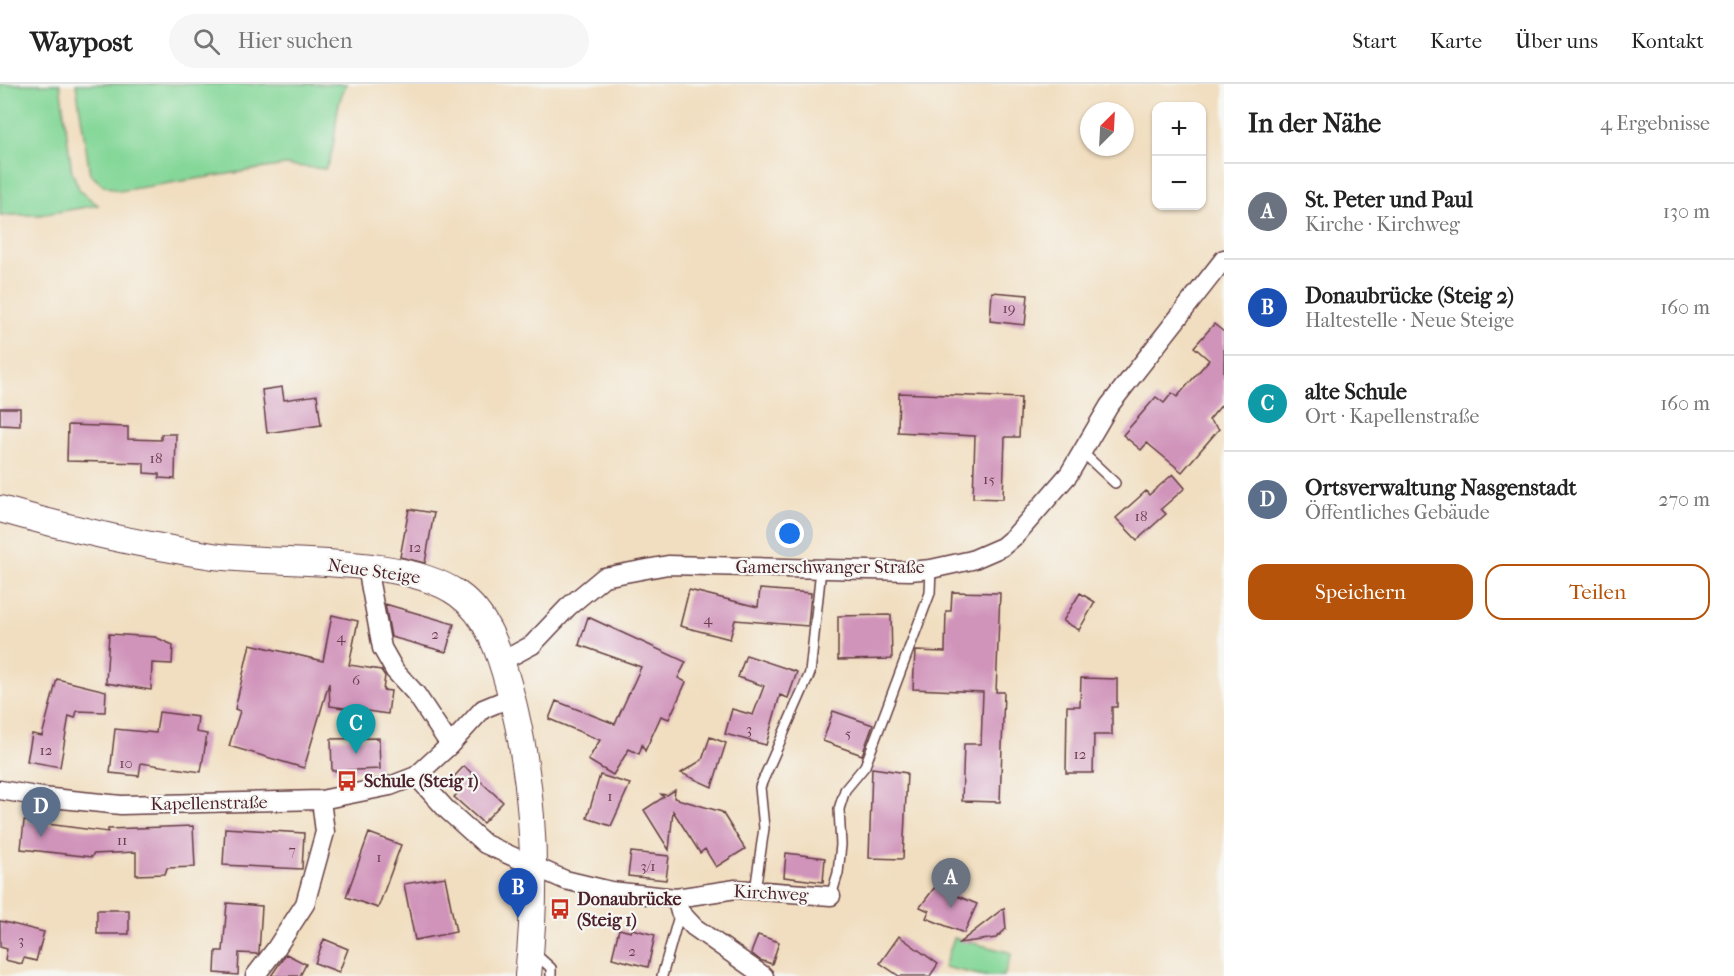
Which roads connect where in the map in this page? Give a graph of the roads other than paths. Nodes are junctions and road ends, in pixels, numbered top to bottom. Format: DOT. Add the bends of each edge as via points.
graph roads {
  1 [pos="1224,258"];
  2 [pos="1082,452"];
  3 [pos="1115,483"];
  4 [pos="0,509"];
  5 [pos="368,567"];
  6 [pos="821,569"];
  7 [pos="931,569"];
  8 [pos="502,661"];
  9 [pos="512,697"];
  10 [pos="450,745"];
  11 [pos="416,776"];
  12 [pos="0,790"];
  13 [pos="321,800"];
  14 [pos="534,867"];
  15 [pos="755,891"];
  16 [pos="831,896"];
  17 [pos="678,905"];
  18 [pos="531,951"];
  19 [pos="255,976"];
  20 [pos="528,976"];
  21 [pos="551,976"];
  22 [pos="662,976"];
  23 [pos="764,976"];
  1 -- 2 [label="street, Gamerschwanger Straße" via="1109,406"];
  2 -- 3 [label="lane"];
  2 -- 7 [label="street, Gamerschwanger Straße" via="1069,474 1002,547 972,560"];
  4 -- 5 [label="main road, Neue Steige" via="138,543 215,556"];
  5 -- 8 [label="main road, Neue Steige" via="430,579 458,594 479,615"];
  5 -- 10 [label="street" via="382,648 394,671 416,694"];
  6 -- 7 [label="street, Gamerschwanger Straße"];
  6 -- 8 [label="street, Gamerschwanger Straße" via="668,565 604,578 568,607 532,645"];
  6 -- 15 [label="lane" via="810,673 760,787 764,828"];
  7 -- 16 [label="lane" via="930,593 879,733 865,766 845,790 839,809 841,845"];
  8 -- 9 [label="main road, Neue Steige"];
  9 -- 10 [label="street, Kapellenstraße" via="483,709"];
  9 -- 14 [label="main road, Neue Steige" via="524,748"];
  10 -- 11 [label="street, Kapellenstraße"];
  11 -- 13 [label="street, Kapellenstraße" via="390,786"];
  11 -- 14 [label="street" via="485,844"];
  12 -- 13 [label="street, Kapellenstraße" via="121,805"];
  13 -- 19 [label="street" via="325,832 305,904"];
  14 -- 17 [label="street, Kirchweg" via="565,880"];
  14 -- 18 [label="main road, Neue Steige"];
  15 -- 16 [label="street, Kirchweg"];
  15 -- 17 [label="street, Kirchweg" via="736,889"];
  17 -- 22 [label="lane"];
  17 -- 23 [label="street" via="694,927"];
  18 -- 20 [label="main road, Neue Steige"];
  18 -- 21 [label="lane" via="551,968"];
}
